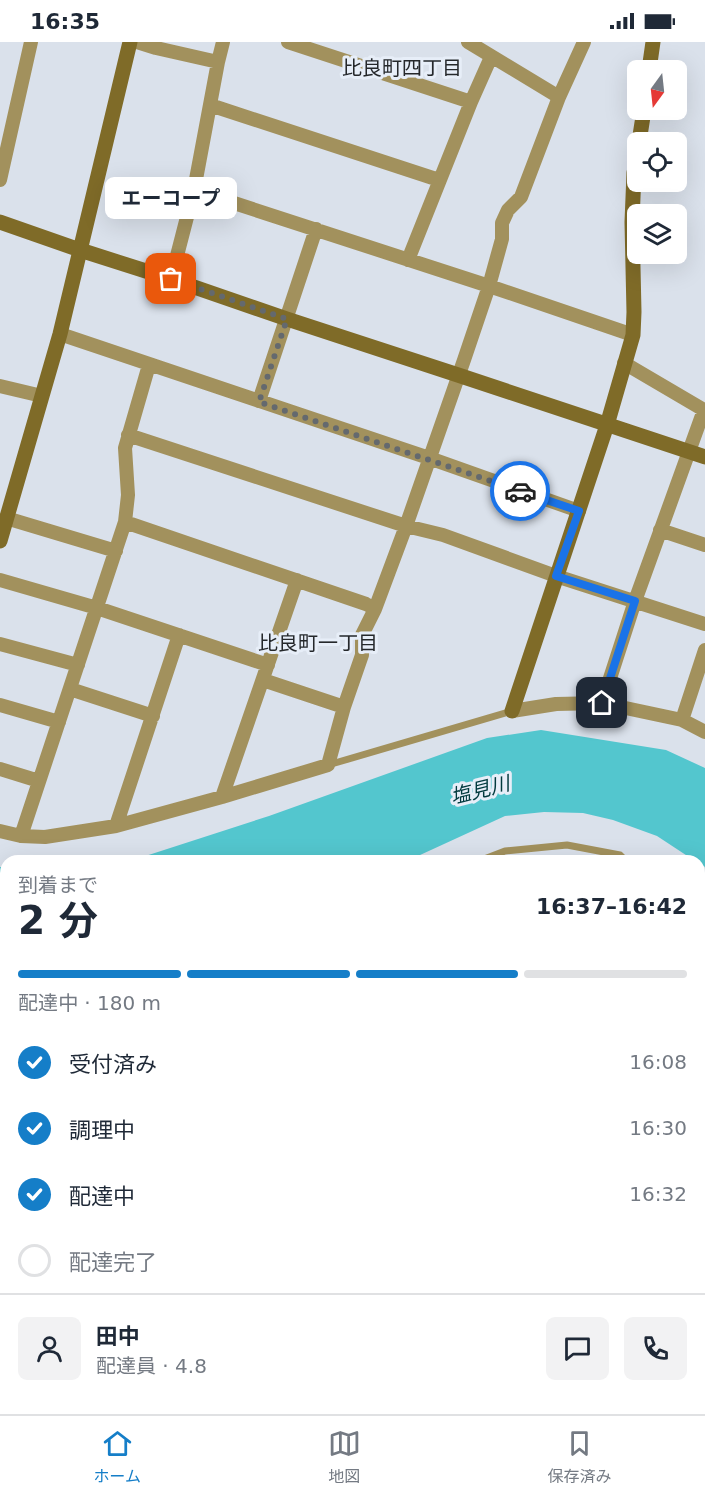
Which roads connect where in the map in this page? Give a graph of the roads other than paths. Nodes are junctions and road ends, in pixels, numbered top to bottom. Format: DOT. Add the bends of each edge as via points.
graph roads {
  1 [pos="32,42"];
  2 [pos="130,42"];
  3 [pos="137,42"];
  4 [pos="223,42"];
  5 [pos="288,42"];
  6 [pos="468,42"];
  7 [pos="584,42"];
  8 [pos="650,43"];
  9 [pos="491,57"];
  10 [pos="649,60"];
  11 [pos="218,62"];
  12 [pos="559,97"];
  13 [pos="471,102"];
  14 [pos="210,105"];
  15 [pos="0,180"];
  16 [pos="439,180"];
  17 [pos="194,190"];
  18 [pos="633,192"];
  19 [pos="0,222"];
  20 [pos="316,229"];
  21 [pos="80,250"];
  22 [pos="408,260"];
  23 [pos="171,279"];
  24 [pos="489,286"];
  25 [pos="287,319"];
  26 [pos="60,334"];
  27 [pos="633,335"];
  28 [pos="624,363"];
  29 [pos="149,365"];
  30 [pos="458,375"];
  31 [pos="0,386"];
  32 [pos="42,396"];
  33 [pos="259,402"];
  34 [pos="607,425"];
  35 [pos="128,435"];
  36 [pos="689,452"];
  37 [pos="705,457"];
  38 [pos="429,458"];
  39 [pos="579,511"];
  40 [pos="6,518"];
  41 [pos="125,522"];
  42 [pos="406,525"];
  43 [pos="660,530"];
  44 [pos="0,541"];
  45 [pos="705,545"];
  46 [pos="116,551"];
  47 [pos="556,576"];
  48 [pos="0,580"];
  49 [pos="297,580"];
  50 [pos="635,601"];
  51 [pos="97,608"];
  52 [pos="375,609"];
  53 [pos="705,624"];
  54 [pos="178,635"];
  55 [pos="0,644"];
  56 [pos="705,650"];
  57 [pos="78,665"];
  58 [pos="268,665"];
  59 [pos="263,680"];
  60 [pos="70,689"];
  61 [pos="699,695"];
  62 [pos="602,703"];
  63 [pos="0,705"];
  64 [pos="344,707"];
  65 [pos="512,711"];
  66 [pos="153,716"];
  67 [pos="682,720"];
  68 [pos="59,722"];
  69 [pos="705,732"];
  70 [pos="328,765"];
  71 [pos="0,769"];
  72 [pos="39,781"];
  73 [pos="222,797"];
  74 [pos="116,826"];
  75 [pos="0,831"];
  76 [pos="21,836"];
  77 [pos="494,855"];
  78 [pos="620,855"];
  1 -- 15 [label="street"];
  2 -- 21 [label="street"];
  3 -- 11 [label="street"];
  4 -- 11 [label="street"];
  5 -- 13 [label="street"];
  6 -- 9 [label="street"];
  7 -- 12 [label="street"];
  8 -- 10 [label="street"];
  9 -- 12 [label="street"];
  9 -- 13 [label="street"];
  11 -- 14 [label="street"];
  12 -- 24 [label="street" via="521,197 502,223 502,239"];
  13 -- 16 [label="street"];
  14 -- 16 [label="street"];
  14 -- 17 [label="street"];
  16 -- 22 [label="street"];
  17 -- 20 [label="street"];
  17 -- 23 [label="street"];
  18 -- 27 [label="street"];
  19 -- 21 [label="street"];
  20 -- 22 [label="street"];
  20 -- 25 [label="street"];
  21 -- 23 [label="street"];
  21 -- 26 [label="street"];
  22 -- 24 [label="street"];
  23 -- 25 [label="street"];
  24 -- 27 [label="street"];
  24 -- 30 [label="street"];
  25 -- 30 [label="street"];
  25 -- 33 [label="street"];
  26 -- 29 [label="street"];
  26 -- 32 [label="street"];
  27 -- 28 [label="street"];
  28 -- 34 [label="street"];
  28 -- 36 [label="street" via="704,410"];
  29 -- 33 [label="street"];
  29 -- 35 [label="street"];
  30 -- 34 [label="street"];
  30 -- 38 [label="street"];
  31 -- 32 [label="street"];
  32 -- 40 [label="street"];
  33 -- 38 [label="street"];
  34 -- 36 [label="street"];
  34 -- 39 [label="street"];
  35 -- 41 [label="street"];
  35 -- 42 [label="street"];
  36 -- 37 [label="street"];
  36 -- 43 [label="street"];
  38 -- 39 [label="street"];
  38 -- 42 [label="street"];
  39 -- 47 [label="street"];
  40 -- 44 [label="street"];
  40 -- 46 [label="street"];
  41 -- 46 [label="street"];
  41 -- 49 [label="street"];
  42 -- 47 [label="street"];
  42 -- 52 [label="street"];
  43 -- 45 [label="street"];
  43 -- 50 [label="street"];
  46 -- 51 [label="street"];
  47 -- 50 [label="street"];
  47 -- 65 [label="street"];
  48 -- 51 [label="street"];
  49 -- 52 [label="street"];
  49 -- 58 [label="street"];
  50 -- 53 [label="street"];
  50 -- 62 [label="street"];
  51 -- 54 [label="street"];
  51 -- 57 [label="street"];
  52 -- 64 [label="street" via="362,635 362,655"];
  54 -- 58 [label="street"];
  54 -- 66 [label="street"];
  55 -- 57 [label="street"];
  56 -- 61 [label="street"];
  57 -- 60 [label="street"];
  58 -- 59 [label="street"];
  59 -- 64 [label="street"];
  59 -- 73 [label="street"];
  60 -- 66 [label="street"];
  60 -- 68 [label="street"];
  61 -- 67 [label="street"];
  62 -- 65 [label="street" via="556,704"];
  62 -- 67 [label="street"];
  63 -- 68 [label="street"];
  64 -- 70 [label="street"];
  65 -- 70 [label="lane"];
  66 -- 74 [label="street"];
  67 -- 69 [label="street"];
  68 -- 72 [label="street"];
  70 -- 73 [label="street"];
  71 -- 72 [label="street"];
  72 -- 76 [label="street"];
  73 -- 74 [label="street"];
  74 -- 76 [label="street" via="45,837"];
  75 -- 76 [label="street"];
  77 -- 78 [label="lane" via="567,845"];
}
